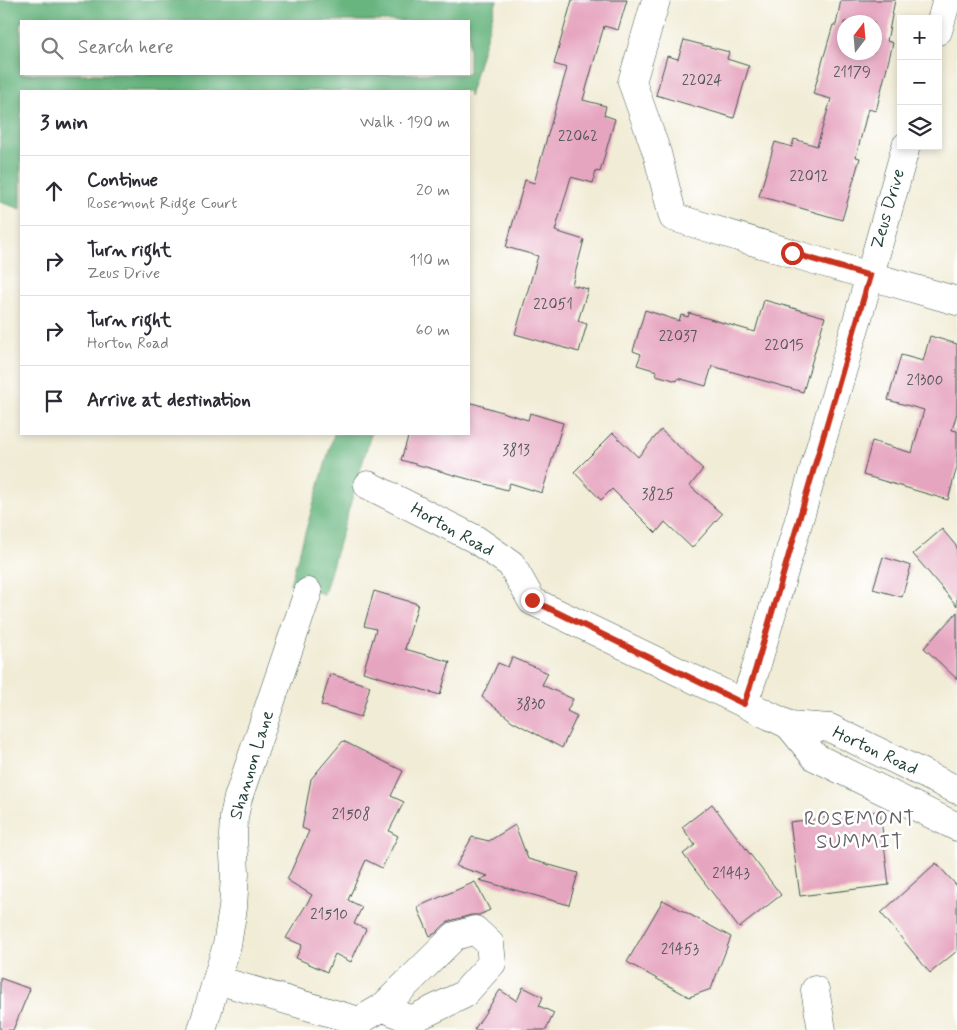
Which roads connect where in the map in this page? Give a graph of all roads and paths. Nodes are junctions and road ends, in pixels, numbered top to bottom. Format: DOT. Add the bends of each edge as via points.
graph roads {
  1 [pos="656,0"];
  2 [pos="947,0"];
  3 [pos="942,17"];
  4 [pos="905,150"];
  5 [pos="870,276"];
  6 [pos="957,301"];
  7 [pos="368,485"];
  8 [pos="308,592"];
  9 [pos="744,704"];
  10 [pos="789,725"];
  11 [pos="957,790"];
  12 [pos="957,827"];
  13 [pos="217,980"];
  14 [pos="816,990"];
  15 [pos="383,1007"];
  16 [pos="202,1030"];
  17 [pos="822,1030"];
  1 -- 5 [label="street" via="632,82 655,146 673,217"];
  2 -- 3 [label="street"];
  4 -- 5 [label="street, Zeus Drive"];
  5 -- 6 [label="street"];
  5 -- 9 [label="street, Zeus Drive"];
  7 -- 9 [label="street, Horton Road" via="475,539 504,559 511,564 532,600"];
  8 -- 13 [label="street, Shannon Lane" via="238,798 233,836 233,908"];
  9 -- 10 [label="street, Horton Road"];
  10 -- 11 [label="street, Horton Road" via="830,728"];
  10 -- 12 [label="street, Horton Road" via="815,757"];
  13 -- 15 [label="street" via="359,1021"];
  13 -- 16 [label="street, Shannon Lane"];
  14 -- 17 [label="street"];
}
